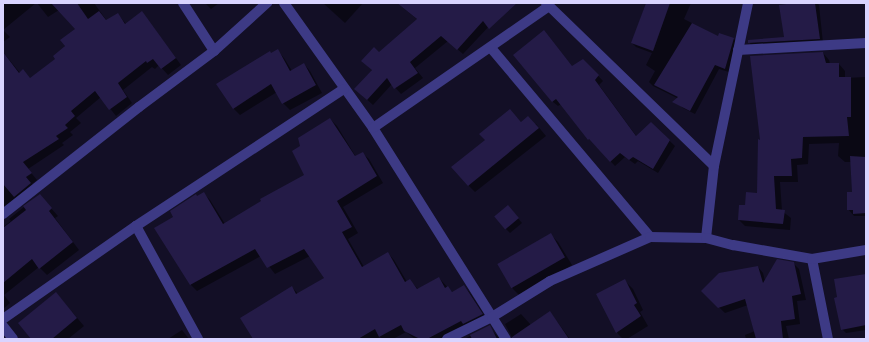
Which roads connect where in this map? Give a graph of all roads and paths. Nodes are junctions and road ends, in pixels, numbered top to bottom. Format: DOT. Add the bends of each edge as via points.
graph roads {
  1 [pos="183,3"];
  2 [pos="267,3"];
  3 [pos="284,3"];
  4 [pos="748,3"];
  5 [pos="548,4"];
  6 [pos="866,43"];
  7 [pos="491,48"];
  8 [pos="738,50"];
  9 [pos="214,51"];
  10 [pos="344,89"];
  11 [pos="372,128"];
  12 [pos="714,166"];
  13 [pos="3,214"];
  14 [pos="136,226"];
  15 [pos="650,237"];
  16 [pos="706,238"];
  17 [pos="866,250"];
  18 [pos="812,259"];
  19 [pos="492,316"];
  20 [pos="3,319"];
  21 [pos="3,326"];
  22 [pos="13,339"];
  23 [pos="198,339"];
  24 [pos="447,339"];
  25 [pos="506,339"];
  26 [pos="828,339"];
  1 -- 9 [label="street"];
  2 -- 9 [label="street"];
  3 -- 10 [label="street"];
  4 -- 8 [label="street"];
  5 -- 7 [label="street"];
  5 -- 12 [label="street"];
  6 -- 8 [label="street"];
  7 -- 11 [label="street"];
  7 -- 15 [label="street"];
  8 -- 12 [label="street"];
  9 -- 13 [label="street"];
  10 -- 11 [label="street"];
  10 -- 14 [label="street"];
  11 -- 19 [label="street"];
  12 -- 16 [label="street"];
  14 -- 20 [label="street"];
  14 -- 23 [label="street"];
  15 -- 16 [label="street"];
  15 -- 19 [label="street" via="550,281"];
  16 -- 18 [label="street"];
  17 -- 18 [label="street"];
  18 -- 26 [label="street"];
  19 -- 24 [label="street"];
  19 -- 25 [label="street"];
  21 -- 22 [label="street"];
}
